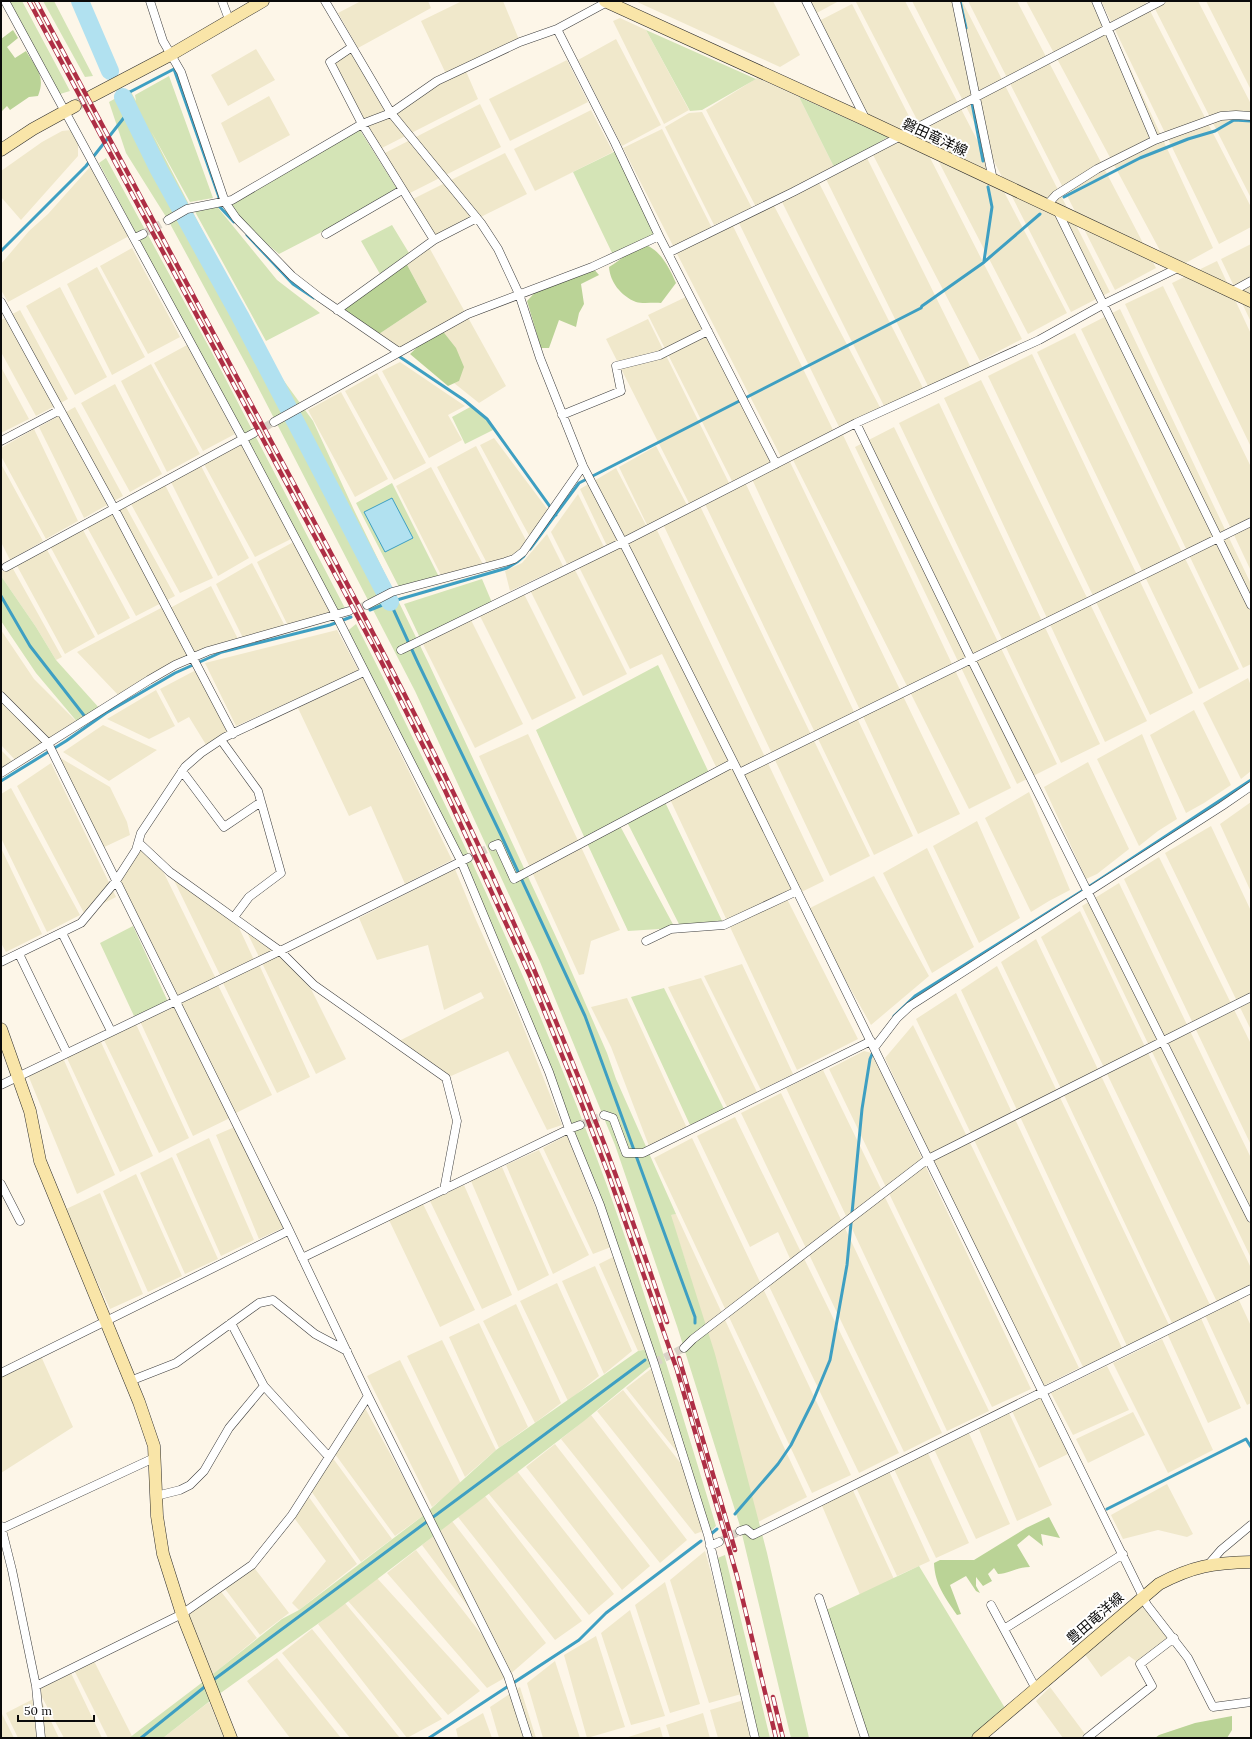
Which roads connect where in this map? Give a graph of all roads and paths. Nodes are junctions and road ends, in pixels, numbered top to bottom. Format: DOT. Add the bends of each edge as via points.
graph roads {
  1 [pos="5,1"];
  2 [pos="150,1"];
  3 [pos="222,1"];
  4 [pos="263,1"];
  5 [pos="325,1"];
  6 [pos="607,1"];
  7 [pos="806,1"];
  8 [pos="956,1"];
  9 [pos="1096,1"];
  10 [pos="1161,1"];
  11 [pos="230,22"];
  12 [pos="1108,28"];
  13 [pos="557,29"];
  14 [pos="352,47"];
  15 [pos="172,54"];
  16 [pos="92,96"];
  17 [pos="975,97"];
  18 [pos="70,108"];
  19 [pos="391,113"];
  20 [pos="1251,116"];
  21 [pos="866,120"];
  22 [pos="362,124"];
  23 [pos="898,136"];
  24 [pos="1155,140"];
  25 [pos="1,150"];
  26 [pos="993,180"];
  27 [pos="402,190"];
  28 [pos="225,202"];
  29 [pos="1052,208"];
  30 [pos="477,218"];
  31 [pos="168,220"];
  32 [pos="143,234"];
  33 [pos="326,234"];
  34 [pos="659,236"];
  35 [pos="135,238"];
  36 [pos="434,240"];
  37 [pos="668,252"];
  38 [pos="1180,267"];
  39 [pos="1251,281"];
  40 [pos="1231,292"];
  41 [pos="519,294"];
  42 [pos="1251,301"];
  43 [pos="1,302"];
  44 [pos="1104,304"];
  45 [pos="337,310"];
  46 [pos="708,331"];
  47 [pos="399,352"];
  48 [pos="60,410"];
  49 [pos="562,415"];
  50 [pos="274,422"];
  51 [pos="856,423"];
  52 [pos="254,433"];
  53 [pos="243,438"];
  54 [pos="1,441"];
  55 [pos="776,464"];
  56 [pos="583,466"];
  57 [pos="114,508"];
  58 [pos="1251,522"];
  59 [pos="1218,537"];
  60 [pos="623,542"];
  61 [pos="6,567"];
  62 [pos="367,605"];
  63 [pos="1251,605"];
  64 [pos="349,611"];
  65 [pos="336,615"];
  66 [pos="402,650"];
  67 [pos="192,657"];
  68 [pos="971,658"];
  69 [pos="364,672"];
  70 [pos="1,696"];
  71 [pos="233,734"];
  72 [pos="221,740"];
  73 [pos="48,743"];
  74 [pos="733,763"];
  75 [pos="182,771"];
  76 [pos="1,773"];
  77 [pos="739,773"];
  78 [pos="1251,786"];
  79 [pos="261,802"];
  80 [pos="139,843"];
  81 [pos="493,846"];
  82 [pos="465,859"];
  83 [pos="116,881"];
  84 [pos="797,891"];
  85 [pos="1087,892"];
  86 [pos="234,917"];
  87 [pos="62,932"];
  88 [pos="646,941"];
  89 [pos="280,951"];
  90 [pos="19,954"];
  91 [pos="1,962"];
  92 [pos="1251,997"];
  93 [pos="174,1001"];
  94 [pos="1,1029"];
  95 [pos="111,1031"];
  96 [pos="1162,1041"];
  97 [pos="872,1045"];
  98 [pos="67,1052"];
  99 [pos="18,1076"];
  100 [pos="1,1084"];
  101 [pos="604,1115"];
  102 [pos="580,1125"];
  103 [pos="569,1129"];
  104 [pos="928,1159"];
  105 [pos="1,1184"];
  106 [pos="444,1190"];
  107 [pos="1251,1218"];
  108 [pos="20,1221"];
  109 [pos="288,1231"];
  110 [pos="302,1258"];
  111 [pos="1251,1289"];
  112 [pos="106,1321"];
  113 [pos="231,1323"];
  114 [pos="684,1348"];
  115 [pos="347,1351"];
  116 [pos="1,1373"];
  117 [pos="130,1381"];
  118 [pos="264,1386"];
  119 [pos="1043,1392"];
  120 [pos="368,1396"];
  121 [pos="329,1457"];
  122 [pos="154,1458"];
  123 [pos="156,1496"];
  124 [pos="1251,1524"];
  125 [pos="1,1528"];
  126 [pos="740,1531"];
  127 [pos="719,1542"];
  128 [pos="710,1546"];
  129 [pos="1123,1554"];
  130 [pos="1250,1563"];
  131 [pos="1208,1564"];
  132 [pos="1144,1596"];
  133 [pos="819,1598"];
  134 [pos="991,1605"];
  135 [pos="182,1614"];
  136 [pos="1004,1629"];
  137 [pos="1174,1638"];
  138 [pos="36,1686"];
  139 [pos="1036,1689"];
  140 [pos="1251,1702"];
  141 [pos="1091,1736"];
  142 [pos="42,1738"];
  143 [pos="231,1738"];
  144 [pos="528,1738"];
  145 [pos="755,1738"];
  146 [pos="865,1738"];
  147 [pos="980,1738"];
  1 -- 18 [label="street"];
  2 -- 15 [label="street" via="163,41"];
  3 -- 11 [label="street"];
  4 -- 11 [label="main road"];
  5 -- 14 [label="street"];
  6 -- 13 [label="street"];
  6 -- 21 [label="main road, 磐田竜洋線"];
  7 -- 21 [label="street"];
  8 -- 17 [label="street"];
  9 -- 12 [label="street"];
  10 -- 12 [label="street"];
  11 -- 15 [label="main road"];
  12 -- 17 [label="street"];
  12 -- 24 [label="street"];
  13 -- 19 [label="street" via="520,42 437,81"];
  13 -- 34 [label="street"];
  14 -- 19 [label="street"];
  14 -- 22 [label="street" via="330,62"];
  15 -- 16 [label="main road"];
  15 -- 28 [label="street" via="181,72"];
  17 -- 23 [label="street"];
  17 -- 26 [label="street"];
  18 -- 25 [label="main road"];
  18 -- 35 [label="street"];
  19 -- 22 [label="street"];
  19 -- 30 [label="street"];
  20 -- 24 [label="street" via="1221,116"];
  21 -- 23 [label="main road, 磐田竜洋線"];
  22 -- 27 [label="street"];
  22 -- 28 [label="street"];
  23 -- 26 [label="main road, 磐田竜洋線"];
  23 -- 37 [label="street" via="793,192"];
  24 -- 29 [label="street" via="1097,169 1056,195"];
  26 -- 29 [label="main road, 磐田竜洋線"];
  27 -- 33 [label="street"];
  27 -- 36 [label="street"];
  28 -- 31 [label="street" via="187,209"];
  28 -- 45 [label="street" via="236,218 292,276"];
  29 -- 38 [label="main road, 磐田竜洋線"];
  29 -- 44 [label="street"];
  30 -- 36 [label="street"];
  30 -- 41 [label="street" via="498,249"];
  32 -- 35 [label="street"];
  34 -- 37 [label="street"];
  34 -- 41 [label="street" via="592,268"];
  35 -- 53 [label="street"];
  36 -- 45 [label="street"];
  37 -- 46 [label="street"];
  38 -- 40 [label="main road, 磐田竜洋線"];
  38 -- 44 [label="street"];
  39 -- 40 [label="street"];
  40 -- 42 [label="main road, 磐田竜洋線"];
  41 -- 47 [label="street" via="468,314"];
  41 -- 49 [label="street"];
  43 -- 48 [label="street"];
  44 -- 51 [label="street" via="1039,340"];
  44 -- 59 [label="street"];
  45 -- 47 [label="street"];
  46 -- 49 [label="street" via="660,355 616,366 621,391"];
  46 -- 55 [label="street"];
  47 -- 50 [label="street"];
  48 -- 54 [label="street"];
  48 -- 57 [label="street"];
  49 -- 56 [label="street"];
  51 -- 55 [label="street"];
  51 -- 68 [label="street"];
  52 -- 53 [label="street"];
  53 -- 57 [label="street"];
  53 -- 65 [label="street"];
  55 -- 60 [label="street"];
  56 -- 60 [label="street"];
  56 -- 62 [label="street" via="523,552 514,559 392,592"];
  57 -- 61 [label="street"];
  57 -- 67 [label="street"];
  58 -- 59 [label="street"];
  59 -- 63 [label="street"];
  59 -- 68 [label="street"];
  60 -- 66 [label="street"];
  60 -- 74 [label="street"];
  64 -- 65 [label="street"];
  65 -- 67 [label="street"];
  65 -- 69 [label="street"];
  67 -- 71 [label="street"];
  67 -- 73 [label="street" via="149,680"];
  68 -- 77 [label="street"];
  68 -- 85 [label="street"];
  69 -- 71 [label="street"];
  69 -- 82 [label="street"];
  70 -- 73 [label="street"];
  71 -- 72 [label="street"];
  72 -- 75 [label="street" via="201,752"];
  72 -- 79 [label="street" via="258,791"];
  73 -- 76 [label="street"];
  73 -- 83 [label="street"];
  74 -- 77 [label="street"];
  74 -- 81 [label="street" via="514,879 498,844"];
  75 -- 79 [label="street" via="224,827"];
  75 -- 80 [label="street" via="141,833"];
  77 -- 84 [label="street"];
  78 -- 85 [label="street"];
  79 -- 86 [label="street" via="281,873 249,898"];
  80 -- 83 [label="street"];
  80 -- 86 [label="street" via="170,872"];
  82 -- 89 [label="street"];
  82 -- 103 [label="street"];
  83 -- 87 [label="street" via="81,923"];
  83 -- 93 [label="street"];
  84 -- 88 [label="street" via="724,925 671,929"];
  84 -- 97 [label="street"];
  85 -- 96 [label="street"];
  85 -- 97 [label="street" via="910,1006"];
  86 -- 89 [label="street"];
  87 -- 90 [label="street"];
  87 -- 95 [label="street"];
  89 -- 93 [label="street"];
  89 -- 106 [label="street" via="314,985 446,1078 457,1121"];
  90 -- 91 [label="street"];
  90 -- 98 [label="street"];
  92 -- 96 [label="street"];
  93 -- 95 [label="street"];
  93 -- 109 [label="street"];
  94 -- 99 [label="main road"];
  95 -- 98 [label="street"];
  96 -- 104 [label="street"];
  96 -- 107 [label="street"];
  97 -- 101 [label="street" via="643,1153 626,1153 613,1118"];
  97 -- 104 [label="street"];
  98 -- 99 [label="street"];
  99 -- 100 [label="street"];
  99 -- 112 [label="main road" via="30,1111 40,1161"];
  102 -- 103 [label="street"];
  103 -- 106 [label="street"];
  103 -- 128 [label="street" via="600,1205 644,1334"];
  104 -- 114 [label="street"];
  104 -- 119 [label="street"];
  105 -- 108 [label="street"];
  106 -- 110 [label="street"];
  109 -- 110 [label="street"];
  109 -- 112 [label="street"];
  110 -- 115 [label="street"];
  111 -- 119 [label="street"];
  112 -- 116 [label="street"];
  112 -- 117 [label="main road"];
  113 -- 115 [label="street" via="259,1303 273,1300 315,1334"];
  113 -- 117 [label="street" via="176,1363"];
  113 -- 118 [label="street"];
  115 -- 120 [label="street"];
  117 -- 122 [label="main road" via="154,1446"];
  118 -- 121 [label="street"];
  118 -- 123 [label="street" via="229,1428 204,1471 190,1485"];
  119 -- 126 [label="street" via="753,1535 746,1529"];
  119 -- 129 [label="street"];
  120 -- 121 [label="street"];
  120 -- 144 [label="street" via="508,1676"];
  121 -- 135 [label="street" via="292,1515 252,1565"];
  122 -- 123 [label="main road"];
  122 -- 125 [label="street"];
  123 -- 135 [label="main road" via="162,1554"];
  124 -- 131 [label="street"];
  125 -- 138 [label="street"];
  127 -- 128 [label="street"];
  128 -- 145 [label="street"];
  129 -- 132 [label="street"];
  129 -- 136 [label="street"];
  130 -- 131 [label="main road, 豊田竜洋線"];
  131 -- 132 [label="main road, 豊田竜洋線" via="1159,1584"];
  132 -- 137 [label="street" via="1158,1620"];
  132 -- 139 [label="main road, 豊田竜洋線"];
  133 -- 146 [label="street"];
  134 -- 136 [label="street"];
  135 -- 138 [label="street"];
  135 -- 143 [label="main road"];
  136 -- 139 [label="street"];
  137 -- 140 [label="street" via="1188,1658 1213,1707"];
  137 -- 141 [label="street" via="1140,1664 1152,1686"];
  138 -- 142 [label="street"];
  139 -- 147 [label="main road, 豊田竜洋線"];
}
